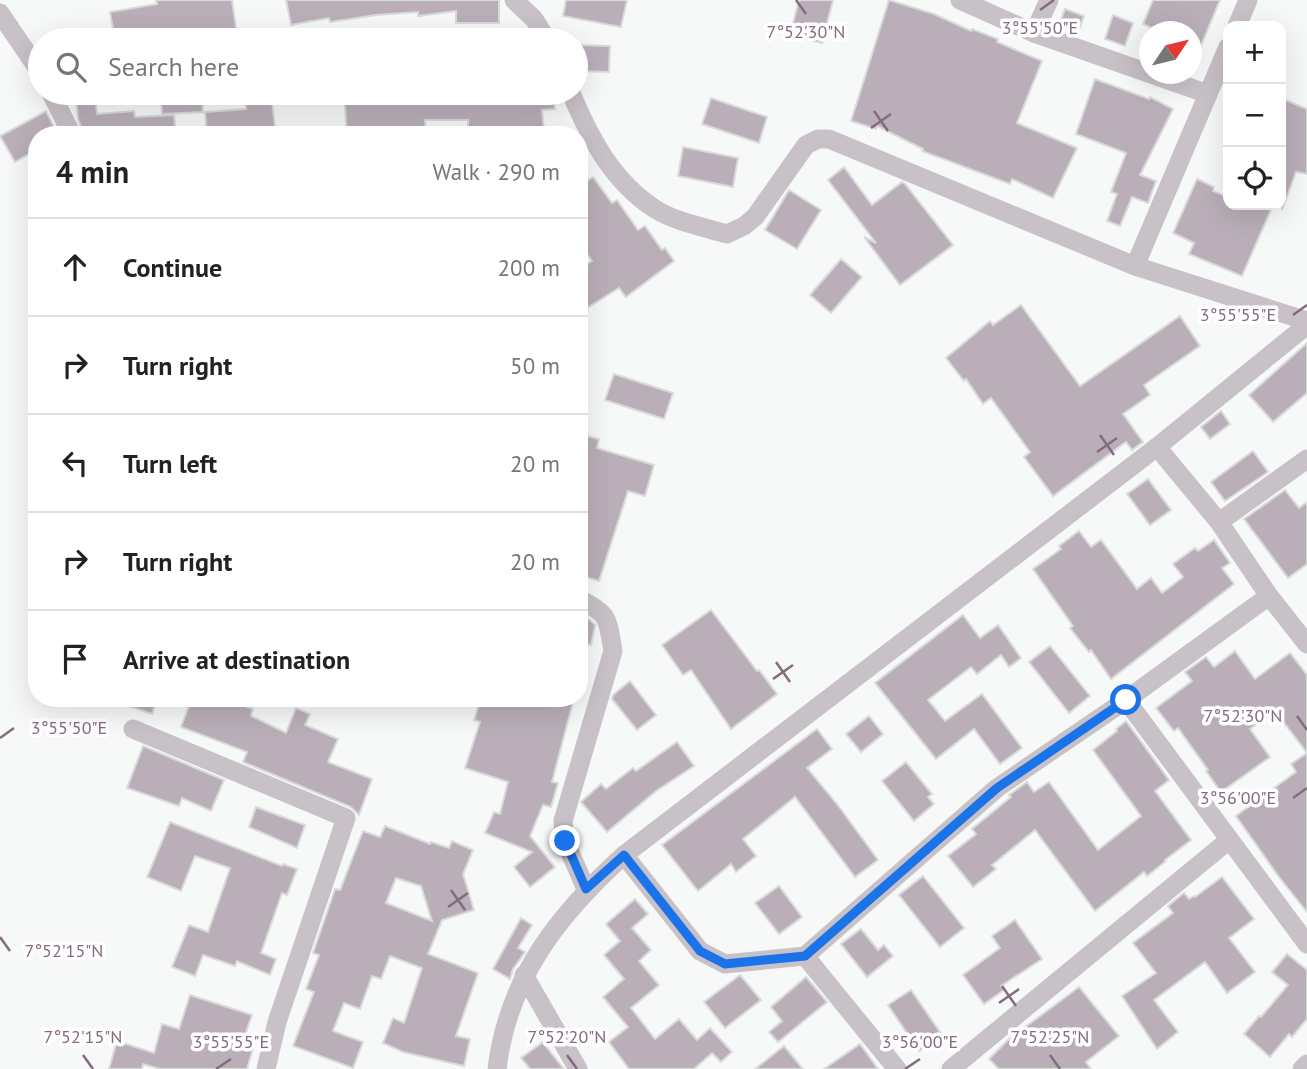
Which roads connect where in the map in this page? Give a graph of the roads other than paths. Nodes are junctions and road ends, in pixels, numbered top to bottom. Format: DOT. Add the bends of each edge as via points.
graph roads {
  1 [pos="514,0"];
  2 [pos="960,0"];
  3 [pos="1049,0"];
  4 [pos="1248,0"];
  5 [pos="0,13"];
  6 [pos="1239,21"];
  7 [pos="540,28"];
  8 [pos="1034,33"];
  9 [pos="28,54"];
  10 [pos="1223,59"];
  11 [pos="1208,94"];
  12 [pos="57,105"];
  13 [pos="575,105"];
  14 [pos="68,126"];
  15 [pos="581,126"];
  16 [pos="588,141"];
  17 [pos="1135,266"];
  18 [pos="1307,323"];
  19 [pos="1157,447"];
  20 [pos="1307,459"];
  21 [pos="1219,522"];
  22 [pos="1269,596"];
  23 [pos="588,604"];
  24 [pos="1307,644"];
  25 [pos="1126,700"];
  26 [pos="133,729"];
  27 [pos="1229,839"];
  28 [pos="624,855"];
  29 [pos="586,889"];
  30 [pos="1307,944"];
  31 [pos="805,956"];
  32 [pos="524,975"];
  33 [pos="1307,1063"];
  34 [pos="266,1069"];
  35 [pos="497,1069"];
  36 [pos="578,1069"];
  37 [pos="897,1069"];
  38 [pos="951,1069"];
  39 [pos="1302,1069"];
  1 -- 7 [label="street"];
  2 -- 8 [label="street"];
  3 -- 8 [label="street"];
  4 -- 6 [label="street"];
  5 -- 9 [label="street"];
  8 -- 11 [label="street"];
  10 -- 11 [label="street"];
  11 -- 17 [label="street"];
  12 -- 14 [label="street"];
  13 -- 15 [label="street"];
  16 -- 17 [label="street" via="627,185 656,209 727,234 755,217 806,145 829,139"];
  17 -- 18 [label="street"];
  18 -- 19 [label="street"];
  19 -- 21 [label="street"];
  19 -- 28 [label="street"];
  20 -- 21 [label="street"];
  21 -- 22 [label="street"];
  22 -- 24 [label="street"];
  22 -- 25 [label="street"];
  23 -- 29 [label="street" via="602,611 613,651 563,821 565,841"];
  25 -- 27 [label="street"];
  25 -- 31 [label="street" via="997,788"];
  26 -- 34 [label="street" via="346,818"];
  27 -- 30 [label="street"];
  27 -- 38 [label="street"];
  28 -- 29 [label="street"];
  28 -- 31 [label="street" via="711,959 725,964"];
  29 -- 32 [label="street"];
  31 -- 37 [label="street"];
  32 -- 35 [label="street" via="507,1020"];
  32 -- 36 [label="street"];
  33 -- 39 [label="street"];
}
